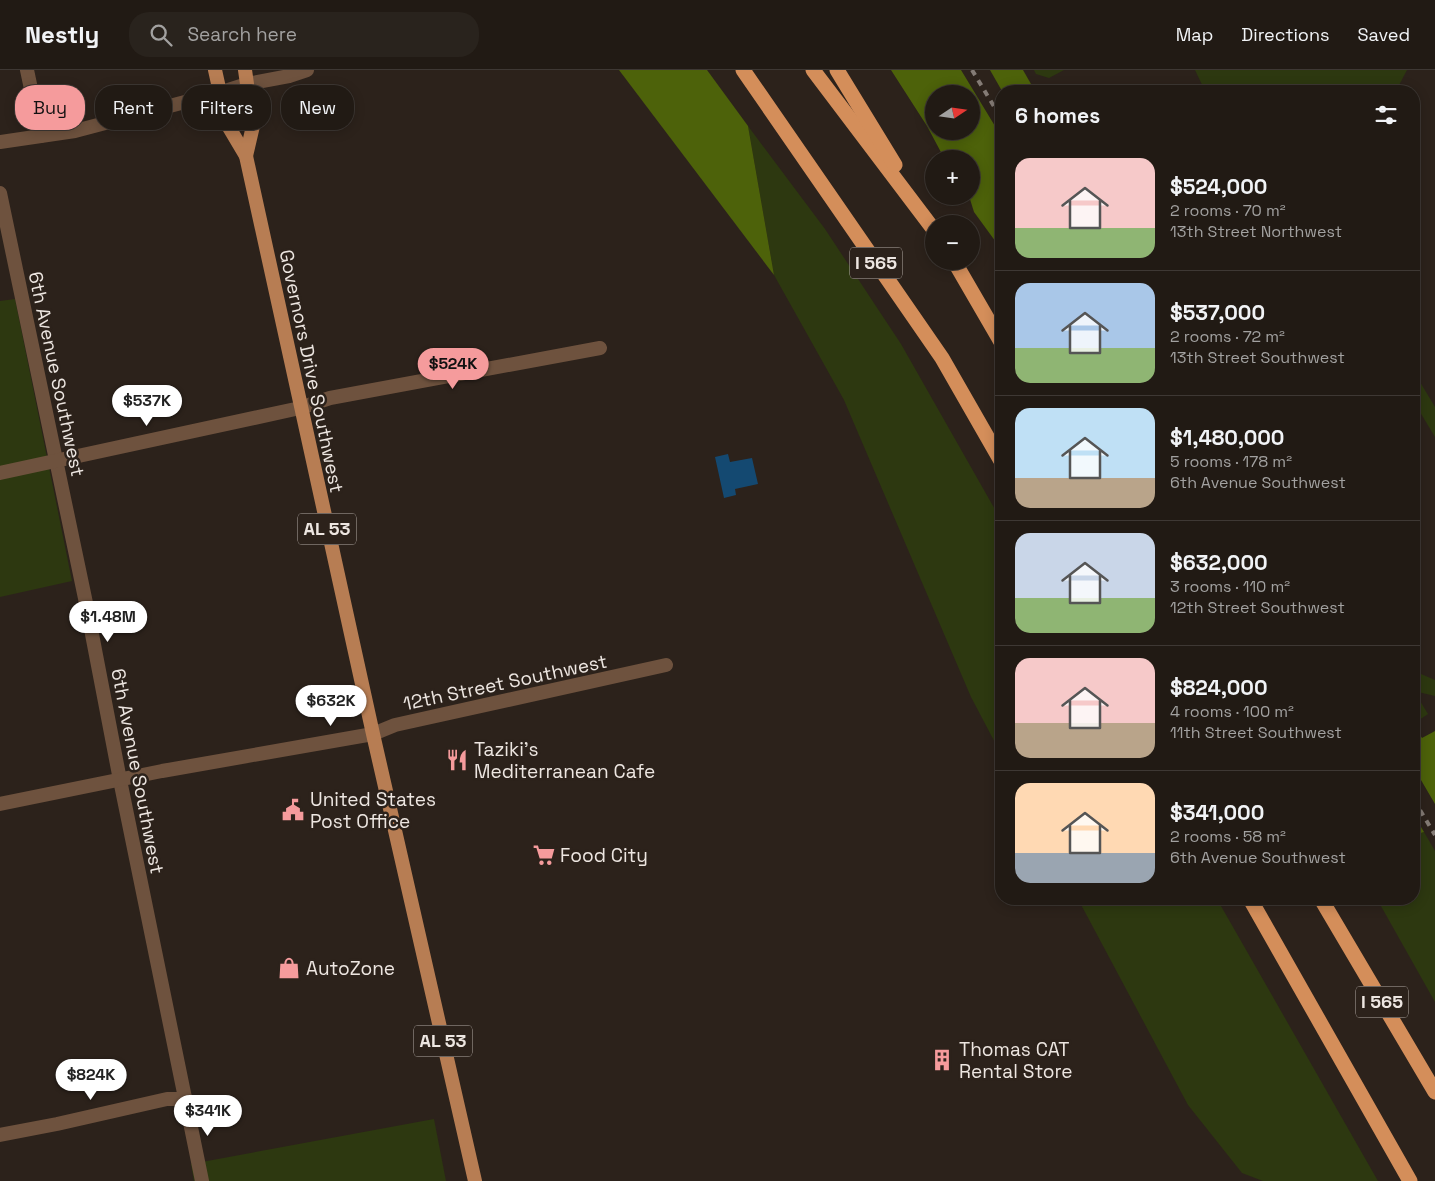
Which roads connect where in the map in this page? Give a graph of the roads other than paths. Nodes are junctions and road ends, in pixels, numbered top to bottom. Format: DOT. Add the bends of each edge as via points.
graph roads {
  1 [pos="27,70"];
  2 [pos="215,70"];
  3 [pos="307,70"];
  4 [pos="743,70"];
  5 [pos="813,70"];
  6 [pos="838,70"];
  7 [pos="246,77"];
  8 [pos="218,85"];
  9 [pos="233,85"];
  10 [pos="182,103"];
  11 [pos="231,130"];
  12 [pos="41,136"];
  13 [pos="0,142"];
  14 [pos="246,156"];
  15 [pos="0,193"];
  16 [pos="926,215"];
  17 [pos="925,217"];
  18 [pos="959,270"];
  19 [pos="995,332"];
  20 [pos="600,348"];
  21 [pos="300,408"];
  22 [pos="995,451"];
  23 [pos="56,462"];
  24 [pos="0,473"];
  25 [pos="666,666"];
  26 [pos="373,734"];
  27 [pos="120,780"];
  28 [pos="0,804"];
  29 [pos="1253,905"];
  30 [pos="1325,905"];
  31 [pos="1434,1090"];
  32 [pos="186,1099"];
  33 [pos="0,1135"];
  34 [pos="202,1181"];
  35 [pos="475,1181"];
  36 [pos="1410,1181"];
  1 -- 12 [label="street"];
  2 -- 8 [label="main road, Governors Drive Southwest / AL 53"];
  3 -- 7 [label="street" via="289,76"];
  4 -- 22 [label="highway, I 565" via="942,358"];
  5 -- 17 [label="highway"];
  6 -- 16 [label="highway"];
  7 -- 9 [label="street"];
  7 -- 14 [label="main road, AL 53" via="253,126"];
  10 -- 12 [label="street"];
  11 -- 14 [label="main road, Governors Drive Southwest / AL 53"];
  12 -- 13 [label="street"];
  14 -- 21 [label="main road, Governors Drive Southwest / AL 53"];
  15 -- 23 [label="street, 6th Avenue Southwest"];
  18 -- 19 [label="highway"];
  20 -- 21 [label="street" via="330,398"];
  21 -- 23 [label="street"];
  21 -- 26 [label="main road, Governors Drive Southwest / AL 53"];
  23 -- 24 [label="street"];
  23 -- 27 [label="street, 6th Avenue Southwest"];
  25 -- 26 [label="street, 12th Street Southwest" via="396,725"];
  26 -- 27 [label="street, 12th Street Southwest"];
  26 -- 35 [label="main road, Governors Drive Southwest / AL 53"];
  27 -- 28 [label="street, 12th Street Southwest"];
  27 -- 32 [label="street, 6th Avenue Southwest"];
  29 -- 36 [label="highway"];
  30 -- 31 [label="highway, I 565"];
  32 -- 33 [label="street" via="167,1099"];
  32 -- 34 [label="street, 6th Avenue Southwest"];
}
